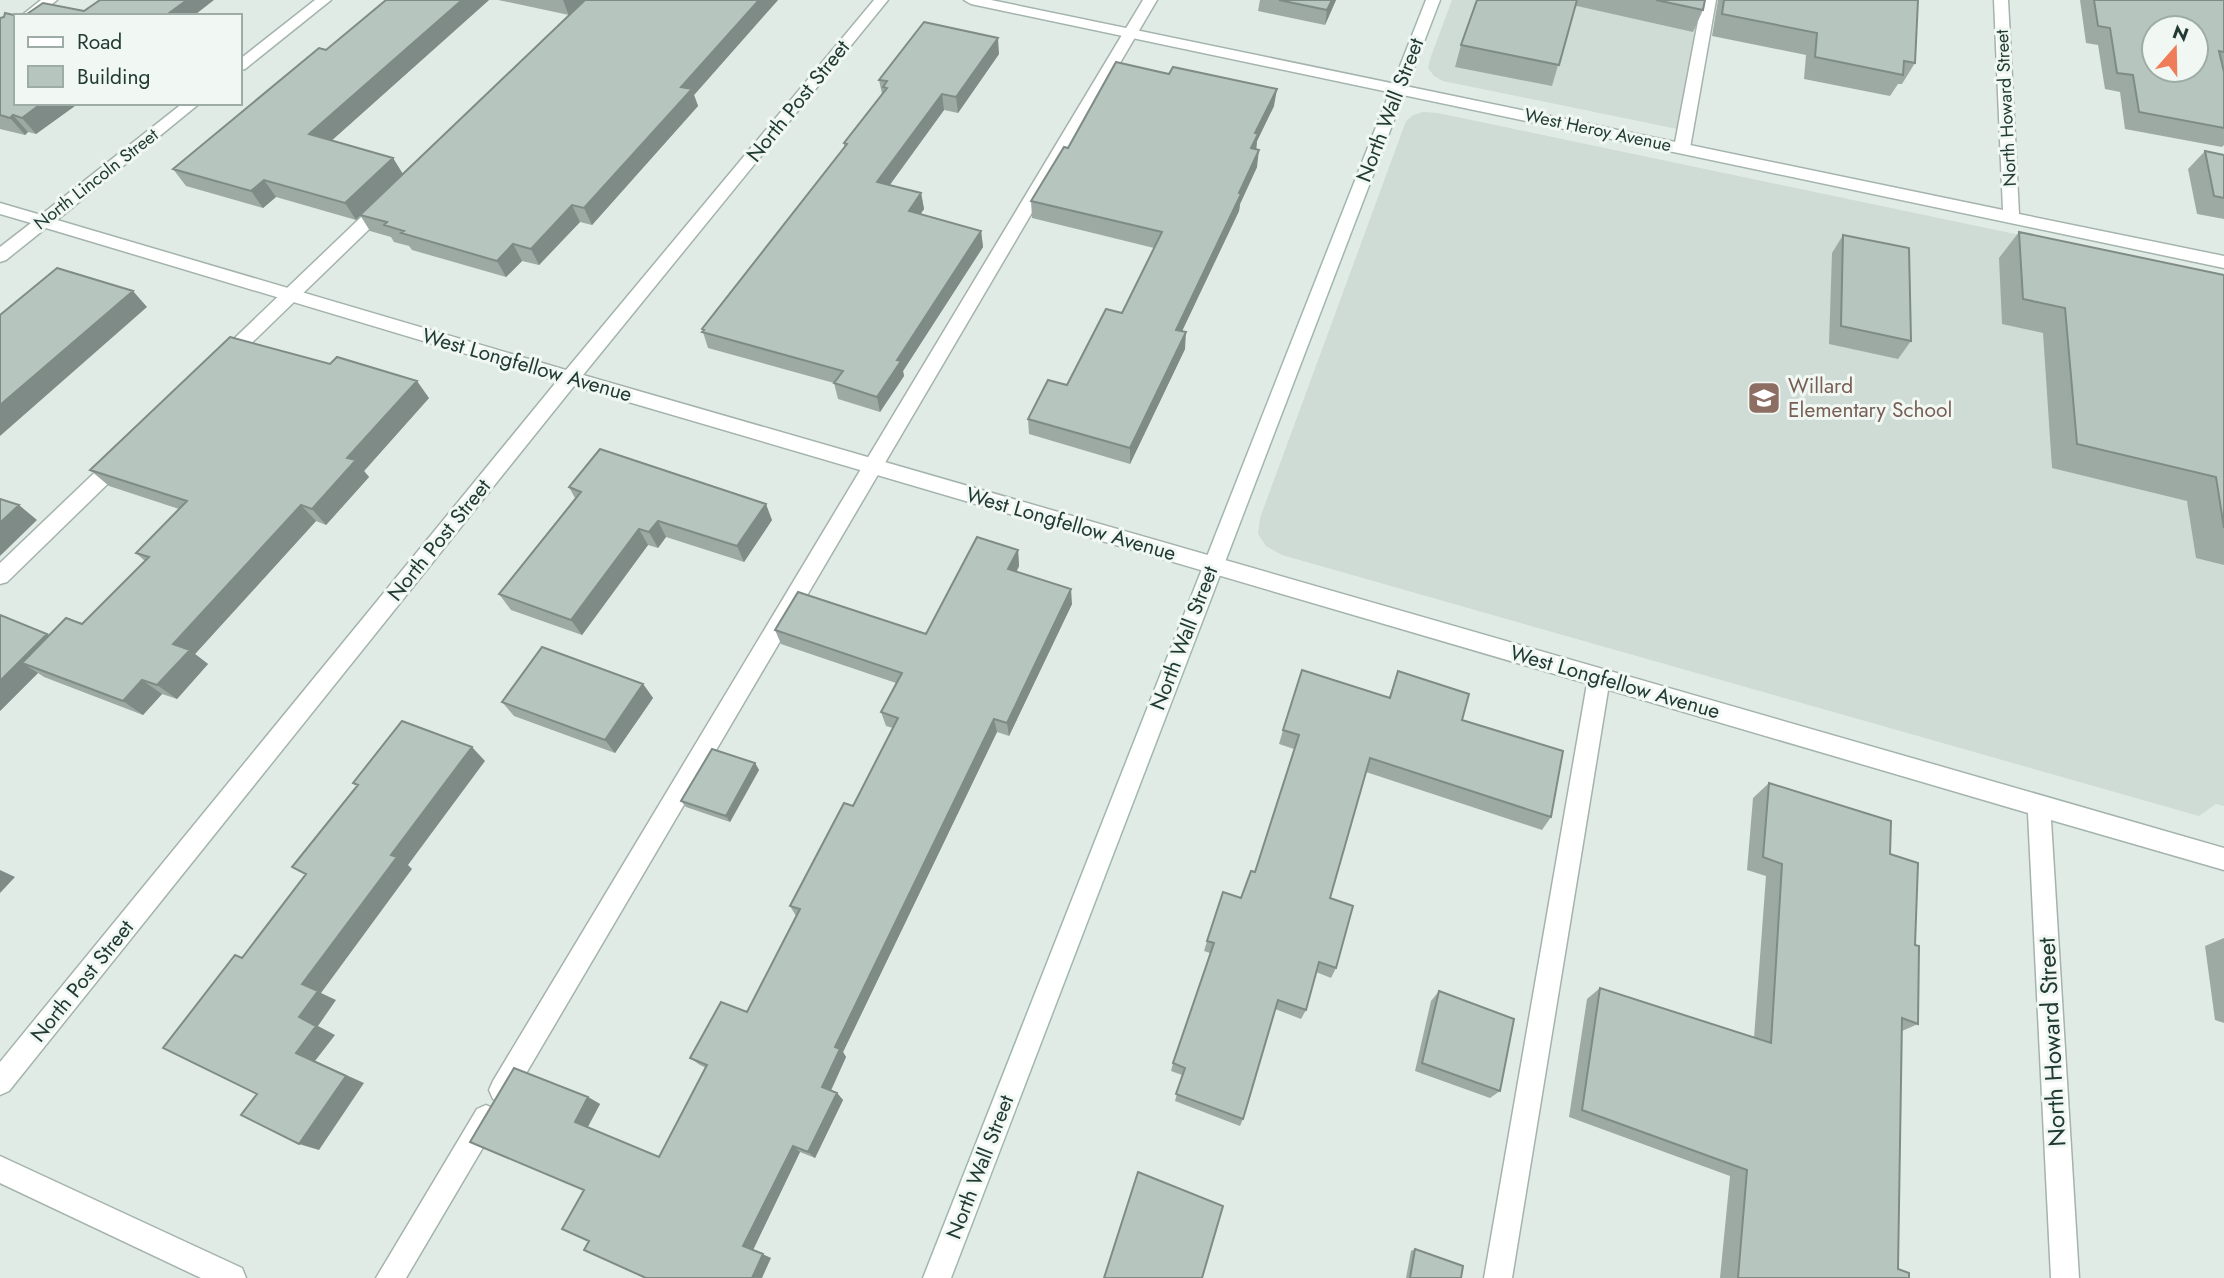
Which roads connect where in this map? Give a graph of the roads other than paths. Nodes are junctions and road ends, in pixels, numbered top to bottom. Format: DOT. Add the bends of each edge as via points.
graph roads {
  1 [pos="50,0"];
  2 [pos="324,0"];
  3 [pos="881,0"];
  4 [pos="971,0"];
  5 [pos="1150,0"];
  6 [pos="1433,0"];
  7 [pos="1709,0"];
  8 [pos="2001,0"];
  9 [pos="31,14"];
  10 [pos="1130,34"];
  11 [pos="242,64"];
  12 [pos="1398,90"];
  13 [pos="190,105"];
  14 [pos="1682,148"];
  15 [pos="398,191"];
  16 [pos="0,208"];
  17 [pos="2011,217"];
  18 [pos="43,221"];
  19 [pos="0,256"];
  20 [pos="2224,262"];
  21 [pos="289,296"];
  22 [pos="209,373"];
  23 [pos="571,377"];
  24 [pos="130,451"];
  25 [pos="874,466"];
  26 [pos="1212,565"];
  27 [pos="0,576"];
  28 [pos="1599,678"];
  29 [pos="2039,806"];
  30 [pos="2224,859"];
  31 [pos="0,1082"];
  32 [pos="0,1169"];
  33 [pos="232,1278"];
  34 [pos="390,1278"];
  35 [pos="937,1278"];
  36 [pos="1498,1278"];
  37 [pos="2065,1278"];
  1 -- 9 [label="street"];
  2 -- 11 [label="street"];
  3 -- 23 [label="street, North Post Street"];
  4 -- 10 [label="street, West Heroy Avenue"];
  5 -- 10 [label="street"];
  6 -- 12 [label="street, North Wall Street"];
  7 -- 14 [label="street"];
  8 -- 17 [label="street, North Howard Street"];
  10 -- 12 [label="street, West Heroy Avenue"];
  10 -- 25 [label="street"];
  12 -- 14 [label="street, West Heroy Avenue"];
  12 -- 26 [label="street, North Wall Street"];
  13 -- 18 [label="street, North Lincoln Street"];
  14 -- 17 [label="street, West Heroy Avenue"];
  15 -- 21 [label="street"];
  16 -- 18 [label="street, West Longfellow Avenue"];
  17 -- 20 [label="street, West Heroy Avenue"];
  18 -- 19 [label="street, North Lincoln Street"];
  18 -- 21 [label="street, West Longfellow Avenue"];
  21 -- 22 [label="street"];
  21 -- 23 [label="street, West Longfellow Avenue"];
  23 -- 25 [label="street, West Longfellow Avenue"];
  23 -- 31 [label="street, North Post Street"];
  24 -- 27 [label="street"];
  25 -- 26 [label="street, West Longfellow Avenue"];
  25 -- 34 [label="street"];
  26 -- 28 [label="street, West Longfellow Avenue"];
  26 -- 35 [label="street, North Wall Street"];
  28 -- 29 [label="street, West Longfellow Avenue"];
  28 -- 36 [label="street"];
  29 -- 30 [label="street, West Longfellow Avenue"];
  29 -- 37 [label="street, North Howard Street"];
  32 -- 33 [label="street"];
}
